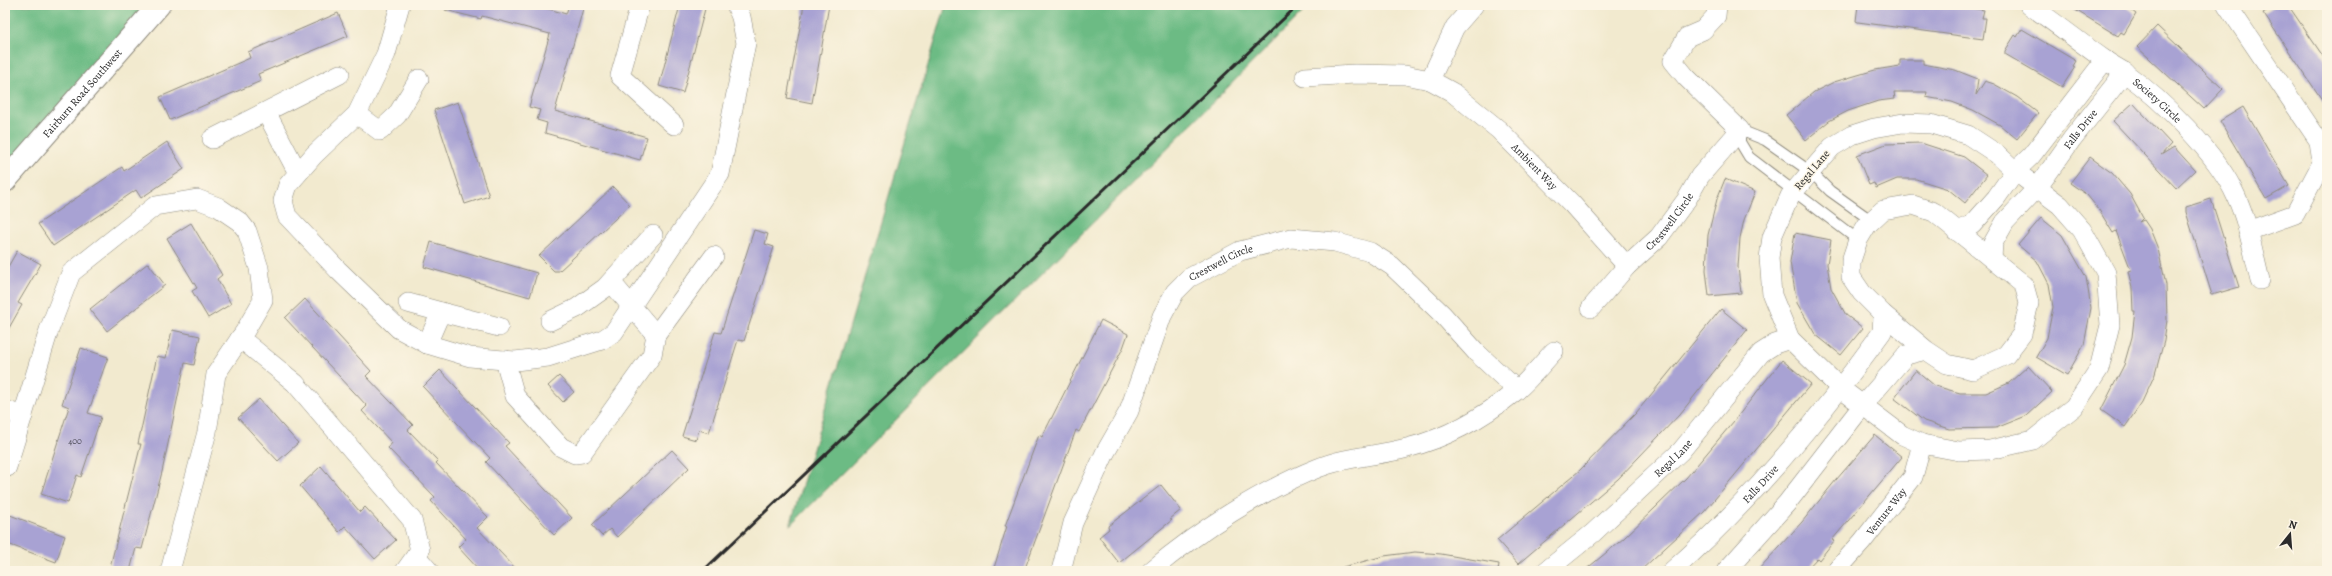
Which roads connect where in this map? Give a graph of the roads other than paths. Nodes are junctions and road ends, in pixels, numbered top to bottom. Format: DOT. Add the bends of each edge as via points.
graph roads {
  1 [pos="159,5"];
  2 [pos="400,5"];
  3 [pos="640,5"];
  4 [pos="736,5"];
  5 [pos="1474,5"];
  6 [pos="1717,5"];
  7 [pos="2029,5"];
  8 [pos="2227,5"];
  9 [pos="2105,60"];
  10 [pos="2125,72"];
  11 [pos="340,74"];
  12 [pos="1305,77"];
  13 [pos="419,79"];
  14 [pos="1430,80"];
  15 [pos="266,112"];
  16 [pos="357,114"];
  17 [pos="674,125"];
  18 [pos="1740,130"];
  19 [pos="212,138"];
  20 [pos="2015,171"];
  21 [pos="1811,172"];
  22 [pos="298,173"];
  23 [pos="5,181"];
  24 [pos="2038,187"];
  25 [pos="1794,192"];
  26 [pos="1872,221"];
  27 [pos="1956,231"];
  28 [pos="2248,231"];
  29 [pos="653,235"];
  30 [pos="1858,240"];
  31 [pos="714,256"];
  32 [pos="1992,258"];
  33 [pos="1627,266"];
  34 [pos="2260,280"];
  35 [pos="611,282"];
  36 [pos="408,303"];
  37 [pos="632,307"];
  38 [pos="1591,308"];
  39 [pos="441,312"];
  40 [pos="1884,314"];
  41 [pos="550,321"];
  42 [pos="500,327"];
  43 [pos="656,335"];
  44 [pos="240,338"];
  45 [pos="1790,339"];
  46 [pos="427,344"];
  47 [pos="1926,350"];
  48 [pos="1554,351"];
  49 [pos="505,360"];
  50 [pos="1840,388"];
  51 [pos="1517,390"];
  52 [pos="1863,405"];
  53 [pos="5,410"];
  54 [pos="23,416"];
  55 [pos="1922,444"];
  56 [pos="5,467"];
  57 [pos="410,564"];
  58 [pos="1157,569"];
  59 [pos="170,571"];
  60 [pos="429,571"];
  61 [pos="1061,571"];
  62 [pos="1546,571"];
  63 [pos="1672,571"];
  64 [pos="1726,571"];
  65 [pos="1836,571"];
  1 -- 23 [label="street, Fairburn Road Southwest"];
  2 -- 16 [label="street" via="386,54"];
  3 -- 17 [label="street" via="620,76"];
  4 -- 37 [label="street" via="746,43 720,174"];
  5 -- 14 [label="street" via="1455,27"];
  6 -- 18 [label="street" via="1716,16 1703,30 1687,37 1673,61 1686,78"];
  7 -- 9 [label="street, Society Circle" via="2058,23"];
  8 -- 28 [label="street" via="2319,141 2322,163 2295,214"];
  9 -- 10 [label="street, Society Circle"];
  9 -- 20 [label="street, Falls Drive" via="2031,156"];
  10 -- 24 [label="street, Falls Drive" via="2072,138"];
  10 -- 28 [label="street, Society Circle" via="2195,137 2216,163 2236,195"];
  11 -- 15 [label="street"];
  12 -- 14 [label="street, Ambient Way" via="1405,75"];
  13 -- 16 [label="street" via="397,115 380,131"];
  14 -- 33 [label="street, Ambient Way" via="1452,92 1499,130 1572,204"];
  15 -- 19 [label="street"];
  15 -- 22 [label="street"];
  16 -- 22 [label="street"];
  18 -- 21 [label="lane" via="1765,140"];
  18 -- 25 [label="lane" via="1740,142 1749,157"];
  18 -- 33 [label="street, Crestwell Circle" via="1700,176 1687,199 1659,237"];
  20 -- 21 [label="street, Regal Lane" via="1997,154 1968,135 1931,124 1903,123 1852,135 1832,146"];
  20 -- 24 [label="street"];
  20 -- 27 [label="street, Falls Drive" via="1972,225"];
  21 -- 25 [label="street, Regal Lane"];
  21 -- 26 [label="lane" via="1830,191"];
  22 -- 46 [label="street" via="288,185 283,201 287,216 399,329"];
  24 -- 32 [label="street, Falls Drive" via="2005,222 1993,243"];
  24 -- 55 [label="street" via="2060,205 2082,230 2106,273 2110,325 2099,369 2074,407 2033,440 1990,450 1959,451"];
  25 -- 30 [label="lane"];
  25 -- 45 [label="street, Regal Lane" via="1772,237 1769,258 1772,295"];
  26 -- 27 [label="street" via="1883,210 1913,205 1934,212"];
  26 -- 30 [label="street"];
  27 -- 32 [label="street"];
  28 -- 34 [label="street, Society Circle"];
  29 -- 35 [label="street"];
  30 -- 40 [label="street" via="1851,261 1852,278"];
  31 -- 43 [label="street"];
  32 -- 47 [label="street" via="2024,285 2029,303 2022,334 2006,355 1973,370 1947,364"];
  33 -- 38 [label="street, Crestwell Circle"];
  35 -- 37 [label="street"];
  35 -- 41 [label="street" via="577,308"];
  36 -- 39 [label="street"];
  37 -- 43 [label="street"];
  37 -- 49 [label="street" via="614,332 602,340 548,357"];
  39 -- 42 [label="street"];
  39 -- 46 [label="street"];
  40 -- 47 [label="street"];
  40 -- 50 [label="street, Falls Drive" via="1882,332"];
  43 -- 49 [label="street" via="652,355 582,453 575,454 561,447 515,396"];
  44 -- 54 [label="street" via="263,300 259,268 247,231 240,222 218,207 197,199 155,206 71,273 49,330"];
  44 -- 57 [label="street" via="295,384 412,520 420,550"];
  44 -- 59 [label="street" via="216,374 207,432"];
  45 -- 50 [label="street, Regal Lane"];
  45 -- 62 [label="street, Regal Lane" via="1775,344 1761,353 1681,451 1593,534"];
  46 -- 49 [label="street" via="470,357"];
  47 -- 52 [label="street" via="1906,355"];
  48 -- 51 [label="street"];
  50 -- 52 [label="street"];
  50 -- 63 [label="street, Falls Drive" via="1740,508"];
  51 -- 58 [label="street" via="1467,426 1408,448 1320,467 1278,486 1211,527"];
  51 -- 61 [label="street, Crestwell Circle" via="1392,266 1370,252 1335,242 1292,238 1240,251 1189,278 1175,292 1162,316 1129,411 1099,466 1073,523"];
  52 -- 55 [label="street" via="1902,435"];
  52 -- 64 [label="street" via="1787,503"];
  53 -- 54 [label="street"];
  54 -- 56 [label="street"];
  55 -- 65 [label="street, Venture Way" via="1913,477"];
  57 -- 60 [label="street"];
}
